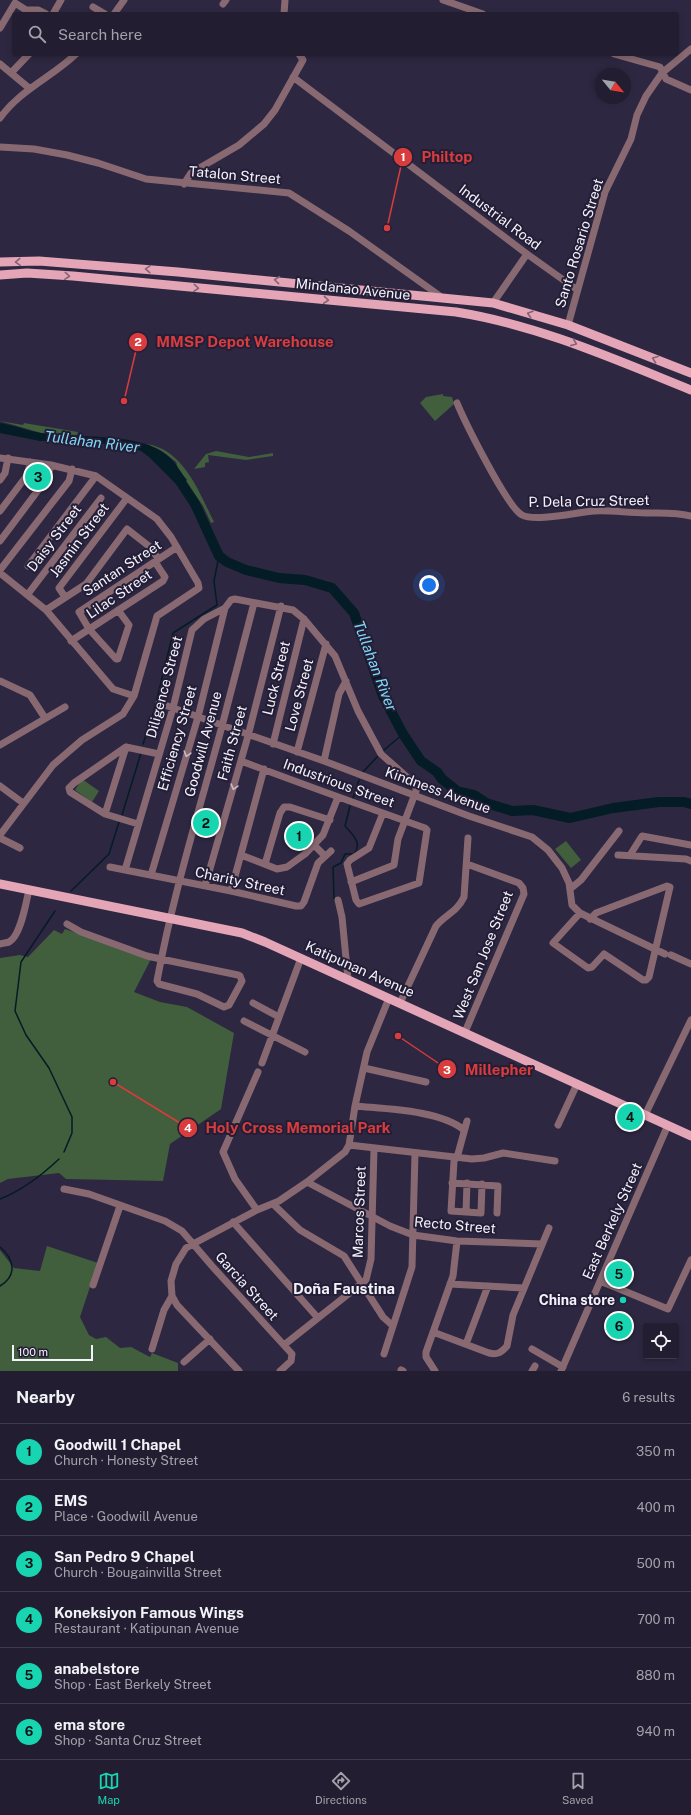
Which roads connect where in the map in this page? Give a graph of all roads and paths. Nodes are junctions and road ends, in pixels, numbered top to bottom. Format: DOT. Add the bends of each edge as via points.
graph roads {
  1 [pos="62,0"];
  2 [pos="124,0"];
  3 [pos="285,0"];
  4 [pos="443,0"];
  5 [pos="93,8"];
  6 [pos="42,12"];
  7 [pos="54,12"];
  8 [pos="101,12"];
  9 [pos="115,12"];
  10 [pos="284,12"];
  11 [pos="477,12"];
  12 [pos="3,15"];
  13 [pos="0,28"];
  14 [pos="691,49"];
  15 [pos="27,56"];
  16 [pos="73,56"];
  17 [pos="300,56"];
  18 [pos="621,56"];
  19 [pos="0,64"];
  20 [pos="662,72"];
  21 [pos="11,73"];
  22 [pos="293,77"];
  23 [pos="29,88"];
  24 [pos="691,90"];
  25 [pos="0,118"];
  26 [pos="0,147"];
  27 [pos="184,184"];
  28 [pos="527,254"];
  29 [pos="0,262"];
  30 [pos="0,274"];
  31 [pos="576,289"];
  32 [pos="440,296"];
  33 [pos="493,303"];
  34 [pos="568,325"];
  35 [pos="691,373"];
  36 [pos="691,390"];
  37 [pos="457,403"];
  38 [pos="0,458"];
  39 [pos="8,458"];
  40 [pos="30,462"];
  41 [pos="51,465"];
  42 [pos="72,470"];
  43 [pos="96,476"];
  44 [pos="0,480"];
  45 [pos="101,498"];
  46 [pos="127,498"];
  47 [pos="0,511"];
  48 [pos="691,516"];
  49 [pos="0,541"];
  50 [pos="177,547"];
  51 [pos="157,561"];
  52 [pos="28,566"];
  53 [pos="0,570"];
  54 [pos="0,573"];
  55 [pos="28,594"];
  56 [pos="65,597"];
  57 [pos="254,603"];
  58 [pos="281,606"];
  59 [pos="225,608"];
  60 [pos="46,610"];
  61 [pos="118,610"];
  62 [pos="304,619"];
  63 [pos="90,629"];
  64 [pos="71,641"];
  65 [pos="326,644"];
  66 [pos="0,681"];
  67 [pos="346,681"];
  68 [pos="134,696"];
  69 [pos="159,703"];
  70 [pos="65,707"];
  71 [pos="173,708"];
  72 [pos="198,717"];
  73 [pos="46,718"];
  74 [pos="222,726"];
  75 [pos="248,736"];
  76 [pos="273,744"];
  77 [pos="0,745"];
  78 [pos="126,747"];
  79 [pos="297,752"];
  80 [pos="159,754"];
  81 [pos="241,761"];
  82 [pos="324,761"];
  83 [pos="264,770"];
  84 [pos="0,786"];
  85 [pos="415,796"];
  86 [pos="338,797"];
  87 [pos="23,803"];
  88 [pos="383,813"];
  89 [pos="105,814"];
  90 [pos="330,820"];
  91 [pos="405,821"];
  92 [pos="138,824"];
  93 [pos="619,831"];
  94 [pos="0,835"];
  95 [pos="0,838"];
  96 [pos="468,838"];
  97 [pos="314,845"];
  98 [pos="691,845"];
  99 [pos="20,848"];
  100 [pos="331,851"];
  101 [pos="240,855"];
  102 [pos="618,855"];
  103 [pos="630,855"];
  104 [pos="325,856"];
  105 [pos="691,861"];
  106 [pos="265,864"];
  107 [pos="467,864"];
  108 [pos="110,867"];
  109 [pos="125,870"];
  110 [pos="152,875"];
  111 [pos="178,881"];
  112 [pos="351,882"];
  113 [pos="0,884"];
  114 [pos="205,886"];
  115 [pos="570,889"];
  116 [pos="29,890"];
  117 [pos="231,891"];
  118 [pos="338,900"];
  119 [pos="580,913"];
  120 [pos="170,919"];
  121 [pos="590,919"];
  122 [pos="68,924"];
  123 [pos="0,944"];
  124 [pos="655,950"];
  125 [pos="301,958"];
  126 [pos="161,959"];
  127 [pos="691,964"];
  128 [pos="348,979"];
  129 [pos="389,998"];
  130 [pos="253,1003"];
  131 [pos="400,1003"];
  132 [pos="279,1017"];
  133 [pos="691,1020"];
  134 [pos="244,1021"];
  135 [pos="465,1032"];
  136 [pos="272,1036"];
  137 [pos="305,1052"];
  138 [pos="262,1063"];
  139 [pos="364,1068"];
  140 [pos="258,1072"];
  141 [pos="426,1082"];
  142 [pos="577,1084"];
  143 [pos="355,1106"];
  144 [pos="645,1115"];
  145 [pos="467,1121"];
  146 [pos="668,1125"];
  147 [pos="558,1126"];
  148 [pos="464,1130"];
  149 [pos="691,1136"];
  150 [pos="349,1146"];
  151 [pos="374,1149"];
  152 [pos="415,1153"];
  153 [pos="456,1157"];
  154 [pos="554,1161"];
  155 [pos="307,1182"];
  156 [pos="452,1183"];
  157 [pos="467,1183"];
  158 [pos="482,1184"];
  159 [pos="64,1189"];
  160 [pos="273,1204"];
  161 [pos="120,1206"];
  162 [pos="257,1210"];
  163 [pos="466,1212"];
  164 [pos="497,1213"];
  165 [pos="372,1216"];
  166 [pos="233,1222"];
  167 [pos="549,1228"];
  168 [pos="413,1235"];
  169 [pos="457,1240"];
  170 [pos="193,1244"];
  171 [pos="542,1244"];
  172 [pos="691,1260"];
  173 [pos="600,1282"];
  174 [pos="362,1284"];
  175 [pos="450,1284"];
  176 [pos="93,1285"];
  177 [pos="488,1286"];
  178 [pos="524,1288"];
  179 [pos="172,1296"];
  180 [pos="318,1318"];
  181 [pos="393,1326"];
  182 [pos="433,1332"];
  183 [pos="210,1339"];
  184 [pos="466,1344"];
  185 [pos="284,1345"];
  186 [pos="152,1349"];
  187 [pos="532,1349"];
  188 [pos="384,1354"];
  189 [pos="184,1362"];
  190 [pos="562,1369"];
  191 [pos="239,1371"];
  192 [pos="280,1371"];
  193 [pos="435,1371"];
  1 -- 7 [label="street"];
  2 -- 9 [label="street"];
  3 -- 10 [label="street"];
  4 -- 11 [label="street"];
  5 -- 8 [label="street"];
  6 -- 12 [label="street" via="26,10 15,3"];
  12 -- 13 [label="street"];
  14 -- 20 [label="street, Santo Rosario Street"];
  15 -- 21 [label="street"];
  16 -- 23 [label="street"];
  17 -- 22 [label="street" via="303,60"];
  18 -- 20 [label="street" via="660,67"];
  19 -- 21 [label="street"];
  20 -- 24 [label="street" via="666,79"];
  20 -- 31 [label="street, Santo Rosario Street" via="646,96 631,139 605,192"];
  21 -- 23 [label="street"];
  22 -- 27 [label="street" via="273,114 258,130 239,145 191,174"];
  22 -- 28 [label="street, Industrial Road"];
  23 -- 25 [label="street"];
  26 -- 27 [label="street, Tatalon Street" via="56,153 98,163 142,178"];
  27 -- 32 [label="street, Tatalon Street" via="289,193 349,231"];
  28 -- 31 [label="street, Industrial Road"];
  28 -- 33 [label="street"];
  32 -- 29 [label="main road, Mindanao Avenue, one-way" via="170,271 39,261"];
  30 -- 36 [label="main road, Mindanao Avenue, one-way" via="66,276 456,312 491,318 565,340"];
  31 -- 34 [label="street, Santo Rosario Street"];
  32 -- 33 [label="main road, Mindanao Avenue"];
  34 -- 33 [label="main road, Mindanao Avenue, one-way"];
  35 -- 34 [label="main road, Mindanao Avenue, one-way"];
  37 -- 48 [label="street, P. Dela Cruz Street" via="492,472 521,515 533,518 611,511"];
  38 -- 39 [label="street"];
  39 -- 40 [label="street"];
  39 -- 44 [label="street" via="5,473"];
  40 -- 41 [label="street"];
  40 -- 47 [label="street" via="28,474"];
  41 -- 42 [label="street"];
  41 -- 49 [label="street" via="48,477"];
  42 -- 43 [label="street"];
  42 -- 53 [label="street" via="70,481"];
  43 -- 46 [label="street"];
  43 -- 52 [label="street"];
  45 -- 55 [label="street, Daisy Street"];
  46 -- 50 [label="street" via="157,519"];
  46 -- 56 [label="street, Jasmin Street" via="59,588"];
  50 -- 51 [label="street, Santan Street"];
  50 -- 68 [label="street" via="199,588 157,616"];
  51 -- 56 [label="street" via="150,547 128,529 86,584"];
  51 -- 61 [label="street, Lilac Street" via="165,577 163,581"];
  51 -- 63 [label="street, Santan Street" via="79,611"];
  54 -- 55 [label="street"];
  55 -- 60 [label="street"];
  56 -- 60 [label="street"];
  57 -- 58 [label="street, Diligence Street"];
  57 -- 59 [label="street, Diligence Street" via="231,600"];
  57 -- 74 [label="street, Goodwill Avenue"];
  58 -- 62 [label="street, Diligence Street" via="293,610"];
  58 -- 75 [label="street, Faith Street"];
  59 -- 71 [label="street, Diligence Street" via="204,619 192,630"];
  59 -- 72 [label="street, Efficiency Street"];
  60 -- 64 [label="street"];
  61 -- 63 [label="street, Lilac Street"];
  61 -- 63 [label="street" via="129,625 118,659"];
  62 -- 65 [label="street, Diligence Street"];
  62 -- 76 [label="street, Luck Street"];
  63 -- 64 [label="street, Lilac Street"];
  64 -- 68 [label="street" via="113,688"];
  65 -- 67 [label="street, Diligence Street" via="335,656"];
  65 -- 79 [label="street, Love Street"];
  66 -- 73 [label="street" via="30,695"];
  67 -- 82 [label="street" via="339,694"];
  67 -- 85 [label="street, Diligence Street" via="381,754 415,784"];
  68 -- 87 [label="street" via="124,714 82,740 52,765"];
  69 -- 71 [label="street, Kindness Avenue"];
  70 -- 73 [label="street"];
  71 -- 72 [label="street, Kindness Avenue"];
  71 -- 80 [label="street, Diligence Street"];
  72 -- 74 [label="street, Kindness Avenue"];
  72 -- 110 [label="street, Efficiency Street, one-way"];
  73 -- 77 [label="street"];
  74 -- 75 [label="street, Kindness Avenue"];
  74 -- 111 [label="street, Goodwill Avenue"];
  75 -- 76 [label="street, Kindness Avenue"];
  75 -- 81 [label="street, Faith Street"];
  76 -- 79 [label="street, Kindness Avenue"];
  78 -- 80 [label="street"];
  78 -- 89 [label="street"];
  78 -- 89 [label="street" via="69,788 70,792"];
  79 -- 82 [label="street, Kindness Avenue"];
  80 -- 92 [label="street, Diligence Street"];
  81 -- 83 [label="street, Industrious Street"];
  81 -- 114 [label="street, Faith Street, one-way"];
  82 -- 85 [label="street, Kindness Avenue"];
  83 -- 86 [label="street, Industrious Street"];
  83 -- 101 [label="street"];
  84 -- 87 [label="street"];
  85 -- 91 [label="street"];
  85 -- 115 [label="street, Kindness Avenue" via="536,840 559,864"];
  86 -- 88 [label="street, Industrious Street"];
  86 -- 90 [label="street"];
  87 -- 94 [label="street"];
  88 -- 91 [label="street, Industrious Street"];
  88 -- 112 [label="street" via="369,848 347,862"];
  89 -- 92 [label="street"];
  90 -- 97 [label="street" via="323,835"];
  90 -- 106 [label="street" via="284,807 280,812"];
  91 -- 112 [label="street" via="394,865"];
  91 -- 112 [label="street, Industrious Street" via="428,830 422,857 421,879 417,884 361,904 356,900"];
  92 -- 109 [label="street, Diligence Street"];
  93 -- 115 [label="street" via="582,880"];
  95 -- 99 [label="street"];
  96 -- 107 [label="street"];
  97 -- 104 [label="street"];
  97 -- 106 [label="street" via="282,869"];
  98 -- 103 [label="street" via="642,836"];
  100 -- 104 [label="street, Charity Street"];
  101 -- 106 [label="street"];
  101 -- 117 [label="street"];
  102 -- 103 [label="street"];
  103 -- 105 [label="street" via="686,858"];
  104 -- 117 [label="street, Charity Street" via="318,863 301,906"];
  107 -- 131 [label="street" via="464,898 460,906 436,926"];
  107 -- 135 [label="street, West San Jose Street" via="519,883 524,894"];
  108 -- 109 [label="street, Charity Street"];
  109 -- 110 [label="street, Charity Street"];
  110 -- 111 [label="street, Charity Street"];
  111 -- 114 [label="street, Charity Street"];
  111 -- 120 [label="street, Goodwill Avenue"];
  113 -- 116 [label="main road, Katipunan Avenue"];
  114 -- 117 [label="street, Charity Street"];
  115 -- 119 [label="street, Kindness Avenue" via="572,905"];
  116 -- 120 [label="main road, Katipunan Avenue"];
  116 -- 123 [label="street" via="21,923 14,938"];
  118 -- 128 [label="street"];
  119 -- 121 [label="street"];
  119 -- 124 [label="street" via="553,942 587,968 592,967 604,954 646,980 649,977"];
  120 -- 125 [label="main road, Katipunan Avenue" via="242,934"];
  120 -- 126 [label="street, Goodwill Avenue"];
  121 -- 124 [label="street"];
  121 -- 124 [label="street" via="596,912 669,886"];
  122 -- 126 [label="street" via="81,932"];
  124 -- 127 [label="street"];
  125 -- 128 [label="main road, Katipunan Avenue"];
  125 -- 132 [label="street"];
  126 -- 126 [label="street, Goodwill Avenue" via="157,981 159,984 197,994 226,1007 242,979 238,975"];
  128 -- 129 [label="main road, Katipunan Avenue"];
  129 -- 131 [label="main road, Katipunan Avenue"];
  129 -- 139 [label="street" via="372,1039"];
  130 -- 132 [label="street"];
  131 -- 135 [label="main road, Katipunan Avenue"];
  132 -- 136 [label="street"];
  133 -- 144 [label="street"];
  134 -- 136 [label="street"];
  135 -- 142 [label="main road, Katipunan Avenue"];
  136 -- 137 [label="street"];
  136 -- 138 [label="street"];
  139 -- 141 [label="street"];
  139 -- 143 [label="street"];
  140 -- 162 [label="street" via="223,1152 236,1179"];
  142 -- 144 [label="main road, Katipunan Avenue"];
  142 -- 147 [label="street"];
  143 -- 148 [label="street" via="425,1114"];
  143 -- 150 [label="street"];
  144 -- 146 [label="main road, Katipunan Avenue"];
  145 -- 148 [label="street"];
  146 -- 149 [label="main road, Katipunan Avenue"];
  146 -- 173 [label="street, East Berkely Street"];
  148 -- 153 [label="street"];
  150 -- 151 [label="street"];
  150 -- 155 [label="street" via="342,1155"];
  151 -- 152 [label="street"];
  151 -- 165 [label="street, Marcos Street"];
  152 -- 153 [label="street"];
  152 -- 168 [label="street"];
  153 -- 154 [label="street" via="478,1159 503,1153"];
  153 -- 156 [label="street"];
  155 -- 160 [label="street"];
  155 -- 165 [label="street, Recto Street"];
  156 -- 157 [label="street"];
  156 -- 163 [label="street" via="450,1211"];
  157 -- 158 [label="street"];
  157 -- 163 [label="street"];
  158 -- 163 [label="street" via="482,1212"];
  158 -- 164 [label="street" via="498,1186"];
  159 -- 161 [label="street, Garcia Street" via="89,1194"];
  160 -- 162 [label="street"];
  160 -- 174 [label="street" via="300,1230 341,1253"];
  161 -- 170 [label="street, Garcia Street" via="174,1226"];
  161 -- 176 [label="street"];
  162 -- 166 [label="street"];
  165 -- 168 [label="street, Recto Street"];
  165 -- 174 [label="street, Marcos Street" via="370,1266 366,1280"];
  166 -- 170 [label="street"];
  166 -- 180 [label="street"];
  167 -- 171 [label="street"];
  168 -- 169 [label="street, Recto Street"];
  168 -- 181 [label="street" via="412,1267"];
  169 -- 171 [label="street, Recto Street"];
  169 -- 175 [label="street" via="455,1266"];
  170 -- 179 [label="street" via="181,1255 175,1269 171,1281"];
  170 -- 185 [label="street, Garcia Street"];
  171 -- 178 [label="street"];
  172 -- 173 [label="street" via="668,1310"];
  173 -- 190 [label="street, East Berkely Street"];
  174 -- 180 [label="street, Marcos Street"];
  174 -- 181 [label="street" via="383,1318"];
  175 -- 177 [label="street"];
  175 -- 182 [label="street"];
  177 -- 178 [label="street"];
  177 -- 184 [label="street"];
  178 -- 184 [label="street" via="512,1315 507,1346 504,1350 495,1354"];
  179 -- 183 [label="street" via="177,1306"];
  179 -- 186 [label="street" via="164,1310"];
  180 -- 185 [label="street, Marcos Street"];
  181 -- 188 [label="street"];
  182 -- 184 [label="street"];
  182 -- 193 [label="street" via="426,1355"];
  183 -- 189 [label="street"];
  183 -- 191 [label="street"];
  185 -- 192 [label="street" via="292,1358"];
  187 -- 190 [label="street"];
}
